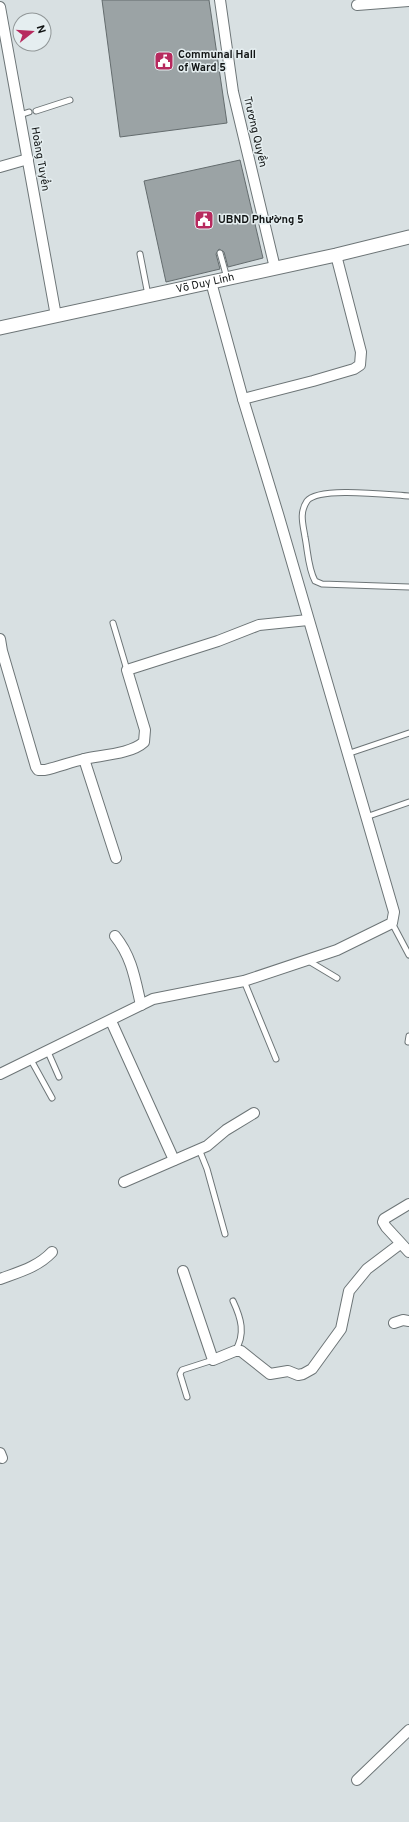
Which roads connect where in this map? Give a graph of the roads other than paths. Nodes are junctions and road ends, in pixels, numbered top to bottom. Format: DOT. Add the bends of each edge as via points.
graph roads {
  1 [pos="220,0"];
  2 [pos="409,2"];
  3 [pos="356,5"];
  4 [pos="0,7"];
  5 [pos="70,100"];
  6 [pos="36,111"];
  7 [pos="28,159"];
  8 [pos="0,167"];
  9 [pos="409,237"];
  10 [pos="220,253"];
  11 [pos="140,254"];
  12 [pos="336,255"];
  13 [pos="274,268"];
  14 [pos="227,278"];
  15 [pos="211,282"];
  16 [pos="149,295"];
  17 [pos="56,316"];
  18 [pos="0,328"];
  19 [pos="243,399"];
  20 [pos="409,496"];
  21 [pos="409,587"];
  22 [pos="308,620"];
  23 [pos="114,623"];
  24 [pos="0,639"];
  25 [pos="127,670"];
  26 [pos="409,733"];
  27 [pos="347,754"];
  28 [pos="84,759"];
  29 [pos="409,802"];
  30 [pos="366,817"];
  31 [pos="116,858"];
  32 [pos="392,923"];
  33 [pos="115,936"];
  34 [pos="409,954"];
  35 [pos="306,960"];
  36 [pos="337,978"];
  37 [pos="244,981"];
  38 [pos="141,1006"];
  39 [pos="111,1021"];
  40 [pos="48,1052"];
  41 [pos="276,1059"];
  42 [pos="31,1060"];
  43 [pos="0,1074"];
  44 [pos="59,1077"];
  45 [pos="52,1098"];
  46 [pos="254,1113"];
  47 [pos="199,1150"];
  48 [pos="174,1160"];
  49 [pos="124,1182"];
  50 [pos="409,1204"];
  51 [pos="225,1234"];
  52 [pos="400,1244"];
  53 [pos="52,1252"];
  54 [pos="409,1252"];
  55 [pos="183,1271"];
  56 [pos="0,1279"];
  57 [pos="233,1301"];
  58 [pos="409,1321"];
  59 [pos="394,1323"];
  60 [pos="235,1351"];
  61 [pos="213,1360"];
  62 [pos="187,1398"];
  63 [pos="409,1730"];
  64 [pos="357,1780"];
  1 -- 13 [label="street, Trương Quyền" via="233,92"];
  2 -- 3 [label="street"];
  4 -- 7 [label="street, Hoàng Tuyển" via="24,114"];
  5 -- 6 [label="lane"];
  7 -- 8 [label="street"];
  7 -- 17 [label="street, Hoàng Tuyển"];
  9 -- 12 [label="street, Võ Duy Linh"];
  10 -- 14 [label="lane"];
  11 -- 16 [label="lane"];
  12 -- 13 [label="street, Võ Duy Linh"];
  12 -- 19 [label="street" via="361,352 360,365 312,382"];
  13 -- 14 [label="street, Võ Duy Linh"];
  14 -- 15 [label="street, Võ Duy Linh"];
  15 -- 16 [label="street, Võ Duy Linh"];
  15 -- 19 [label="street"];
  16 -- 17 [label="street, Võ Duy Linh"];
  17 -- 18 [label="street, Võ Duy Linh"];
  19 -- 22 [label="street"];
  20 -- 21 [label="lane" via="321,493 307,501 301,515 311,572 315,581 322,584"];
  22 -- 25 [label="street" via="259,624 218,641"];
  22 -- 27 [label="street"];
  23 -- 25 [label="lane"];
  24 -- 28 [label="street" via="38,770"];
  25 -- 28 [label="street" via="145,730 144,742 131,750"];
  26 -- 27 [label="lane"];
  27 -- 30 [label="street"];
  28 -- 31 [label="street"];
  29 -- 30 [label="lane"];
  30 -- 32 [label="street" via="394,912"];
  32 -- 34 [label="lane"];
  32 -- 35 [label="street" via="338,950"];
  33 -- 38 [label="street" via="125,949"];
  35 -- 36 [label="lane"];
  35 -- 37 [label="street"];
  37 -- 38 [label="street" via="153,999"];
  37 -- 41 [label="lane"];
  38 -- 39 [label="street"];
  39 -- 40 [label="street"];
  39 -- 48 [label="street"];
  40 -- 42 [label="street"];
  40 -- 44 [label="lane"];
  42 -- 43 [label="street"];
  42 -- 45 [label="lane"];
  46 -- 47 [label="street"];
  47 -- 48 [label="street"];
  47 -- 51 [label="lane"];
  48 -- 49 [label="street"];
  50 -- 52 [label="street" via="383,1222"];
  52 -- 54 [label="street"];
  52 -- 60 [label="street" via="367,1269 348,1295 341,1329 312,1368 303,1374 288,1371 270,1374 241,1351"];
  53 -- 56 [label="street" via="44,1261"];
  55 -- 61 [label="street"];
  57 -- 60 [label="lane" via="240,1316 242,1332 240,1344"];
  58 -- 59 [label="street"];
  60 -- 61 [label="street"];
  61 -- 62 [label="lane" via="182,1370 180,1374"];
  63 -- 64 [label="street"];
}
